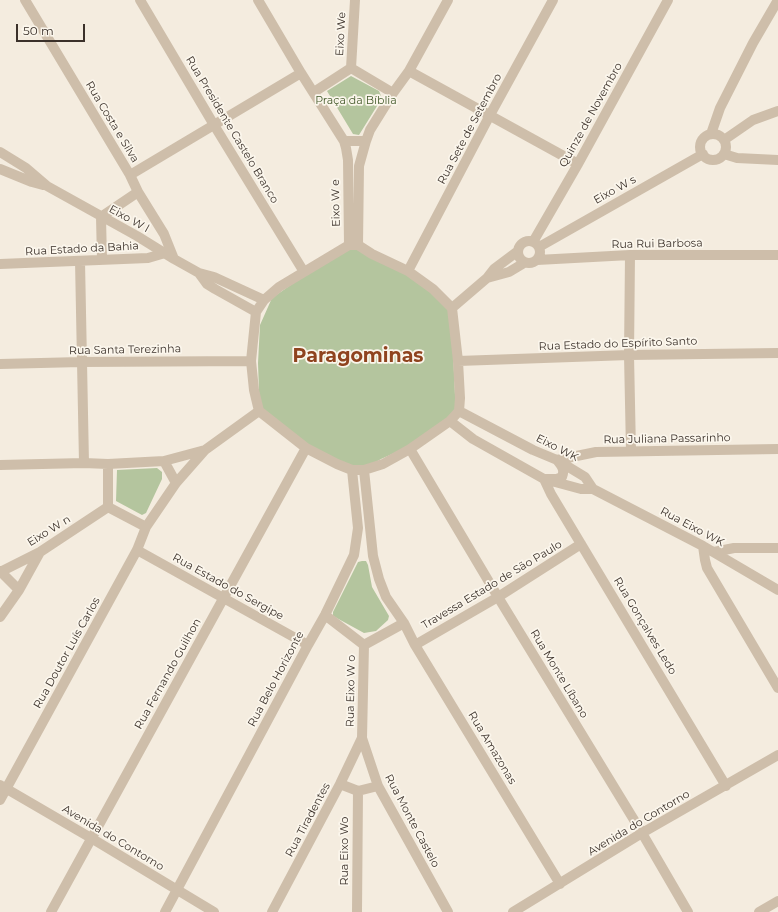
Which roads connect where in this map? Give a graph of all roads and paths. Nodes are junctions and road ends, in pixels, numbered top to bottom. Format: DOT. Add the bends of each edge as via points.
graph roads {
  1 [pos="25,0"];
  2 [pos="140,0"];
  3 [pos="258,0"];
  4 [pos="355,0"];
  5 [pos="448,0"];
  6 [pos="553,0"];
  7 [pos="668,0"];
  8 [pos="778,0"];
  9 [pos="351,68"];
  10 [pos="409,71"];
  11 [pos="302,73"];
  12 [pos="314,92"];
  13 [pos="393,94"];
  14 [pos="778,111"];
  15 [pos="490,115"];
  16 [pos="214,125"];
  17 [pos="711,134"];
  18 [pos="724,140"];
  19 [pos="344,141"];
  20 [pos="366,141"];
  21 [pos="1,151"];
  22 [pos="703,154"];
  23 [pos="724,154"];
  24 [pos="778,160"];
  25 [pos="0,164"];
  26 [pos="578,164"];
  27 [pos="0,169"];
  28 [pos="130,176"];
  29 [pos="47,186"];
  30 [pos="138,192"];
  31 [pos="101,217"];
  32 [pos="536,244"];
  33 [pos="354,245"];
  34 [pos="518,251"];
  35 [pos="165,253"];
  36 [pos="630,255"];
  37 [pos="778,255"];
  38 [pos="174,259"];
  39 [pos="102,260"];
  40 [pos="537,260"];
  41 [pos="80,261"];
  42 [pos="524,263"];
  43 [pos="0,264"];
  44 [pos="408,271"];
  45 [pos="304,272"];
  46 [pos="199,273"];
  47 [pos="487,278"];
  48 [pos="264,300"];
  49 [pos="452,308"];
  50 [pos="256,312"];
  51 [pos="778,353"];
  52 [pos="629,355"];
  53 [pos="251,361"];
  54 [pos="458,361"];
  55 [pos="82,362"];
  56 [pos="0,364"];
  57 [pos="259,411"];
  58 [pos="459,411"];
  59 [pos="450,421"];
  60 [pos="306,448"];
  61 [pos="410,449"];
  62 [pos="778,449"];
  63 [pos="205,450"];
  64 [pos="631,451"];
  65 [pos="164,460"];
  66 [pos="558,460"];
  67 [pos="84,463"];
  68 [pos="108,464"];
  69 [pos="0,465"];
  70 [pos="352,470"];
  71 [pos="364,470"];
  72 [pos="544,479"];
  73 [pos="176,483"];
  74 [pos="593,489"];
  75 [pos="108,507"];
  76 [pos="146,527"];
  77 [pos="581,544"];
  78 [pos="703,546"];
  79 [pos="778,548"];
  80 [pos="137,550"];
  81 [pos="40,552"];
  82 [pos="714,552"];
  83 [pos="354,555"];
  84 [pos="372,556"];
  85 [pos="0,571"];
  86 [pos="19,590"];
  87 [pos="778,590"];
  88 [pos="498,597"];
  89 [pos="224,598"];
  90 [pos="325,616"];
  91 [pos="0,617"];
  92 [pos="404,623"];
  93 [pos="308,645"];
  94 [pos="364,645"];
  95 [pos="416,646"];
  96 [pos="778,688"];
  97 [pos="362,738"];
  98 [pos="778,755"];
  99 [pos="340,784"];
  100 [pos="378,786"];
  101 [pos="726,786"];
  102 [pos="3,787"];
  103 [pos="358,791"];
  104 [pos="0,800"];
  105 [pos="642,833"];
  106 [pos="91,838"];
  107 [pos="560,884"];
  108 [pos="177,890"];
  109 [pos="778,902"];
  110 [pos="51,912"];
  111 [pos="165,912"];
  112 [pos="214,912"];
  113 [pos="272,912"];
  114 [pos="357,912"];
  115 [pos="448,912"];
  116 [pos="513,912"];
  117 [pos="688,912"];
  118 [pos="760,912"];
  1 -- 28 [label="street, Rua Costa e Silva"];
  2 -- 16 [label="street, Rua Presidente Castelo Branco"];
  3 -- 11 [label="street, Eixo W e"];
  4 -- 9 [label="street, Eixo We"];
  5 -- 10 [label="street, Eixo W e"];
  6 -- 15 [label="street, Rua Sete de Setembro"];
  7 -- 26 [label="street, Quinze de Novembro"];
  8 -- 17 [label="street" via="720,108"];
  9 -- 12 [label="street"];
  9 -- 13 [label="street"];
  10 -- 13 [label="street, Eixo W e"];
  10 -- 15 [label="street"];
  11 -- 12 [label="street, Eixo W e"];
  11 -- 16 [label="street"];
  12 -- 19 [label="street, Eixo W e"];
  13 -- 20 [label="street, Eixo W e" via="370,130"];
  14 -- 18 [label="street" via="753,120"];
  15 -- 26 [label="street"];
  15 -- 44 [label="street, Rua Sete de Setembro"];
  16 -- 28 [label="street"];
  16 -- 45 [label="street, Rua Presidente Castelo Branco"];
  17 -- 18 [label="street" via="716,134"];
  17 -- 22 [label="street" via="703,140"];
  18 -- 23 [label="street"];
  19 -- 20 [label="street"];
  19 -- 33 [label="street, Eixo W e" via="348,160"];
  20 -- 33 [label="street, Eixo W e" via="359,166"];
  21 -- 25 [label="street"];
  21 -- 29 [label="street, Eixo W l"];
  22 -- 23 [label="street" via="711,160 721,158"];
  22 -- 32 [label="street, Eixo W s"];
  23 -- 24 [label="street" via="738,158"];
  26 -- 32 [label="street, Quinze de Novembro"];
  27 -- 29 [label="street, Eixo W l"];
  28 -- 30 [label="street, Rua Costa e Silva"];
  29 -- 31 [label="street, Eixo W l"];
  30 -- 31 [label="street"];
  30 -- 38 [label="street, Rua Costa e Silva" via="164,234"];
  31 -- 35 [label="street, Eixo W l"];
  31 -- 39 [label="street"];
  32 -- 34 [label="street, Eixo W s" via="526,242"];
  32 -- 40 [label="street" via="540,251"];
  33 -- 44 [label="street"];
  33 -- 45 [label="street"];
  34 -- 42 [label="street" via="519,258"];
  34 -- 47 [label="street, Eixo W s" via="494,269"];
  35 -- 38 [label="street, Eixo W l"];
  35 -- 39 [label="street, Rua Estado da Bahia" via="148,258"];
  36 -- 37 [label="street, Rua Rui Barbosa"];
  36 -- 40 [label="street, Rua Rui Barbosa"];
  36 -- 52 [label="street"];
  38 -- 46 [label="street, Eixo W l"];
  39 -- 41 [label="street, Rua Estado da Bahia"];
  40 -- 42 [label="street, Eixo W s" via="531,264"];
  41 -- 43 [label="street, Rua Estado da Bahia"];
  41 -- 55 [label="street"];
  42 -- 47 [label="street, Eixo W s" via="509,272"];
  44 -- 49 [label="street" via="433,289"];
  45 -- 48 [label="street" via="279,287"];
  46 -- 48 [label="street, Eixo W l" via="214,277"];
  46 -- 50 [label="street, Eixo W l" via="207,284"];
  47 -- 49 [label="street, Eixo W s"];
  48 -- 50 [label="street"];
  49 -- 54 [label="street"];
  50 -- 53 [label="street"];
  51 -- 52 [label="street, Rua Estado do Espírito Santo"];
  52 -- 54 [label="street, Rua Estado do Espírito Santo"];
  52 -- 64 [label="street"];
  53 -- 55 [label="street, Rua Santa Terezinha"];
  53 -- 57 [label="street"];
  54 -- 58 [label="street"];
  55 -- 56 [label="street, Rua Santa Terezinha"];
  55 -- 67 [label="street"];
  57 -- 60 [label="street"];
  57 -- 63 [label="street"];
  58 -- 59 [label="street"];
  58 -- 66 [label="street, Eixo WK" via="533,450"];
  59 -- 61 [label="street"];
  59 -- 72 [label="street" via="473,439"];
  60 -- 70 [label="street"];
  60 -- 89 [label="street, Rua Fernando Guilhon"];
  61 -- 71 [label="street" via="383,464"];
  61 -- 88 [label="street, Rua Monte Líbano"];
  62 -- 64 [label="street, Rua Juliana Passarinho"];
  63 -- 65 [label="street"];
  63 -- 73 [label="street, Rua Doutor Luís Carlos"];
  64 -- 66 [label="street, Rua Juliana Passarinho" via="596,452"];
  65 -- 68 [label="street"];
  65 -- 73 [label="street"];
  66 -- 72 [label="street" via="563,467 562,476 558,479"];
  66 -- 74 [label="street, Eixo WK" via="585,477"];
  67 -- 68 [label="street"];
  67 -- 69 [label="street"];
  68 -- 75 [label="street"];
  70 -- 71 [label="street"];
  70 -- 83 [label="street, Rua Belo Horizonte" via="358,528"];
  71 -- 84 [label="street, Rua Amazonas"];
  72 -- 74 [label="street" via="581,489"];
  72 -- 77 [label="street, Rua Gonçalves Ledo"];
  73 -- 76 [label="street, Rua Doutor Luís Carlos"];
  74 -- 78 [label="street, Rua Eixo WK"];
  75 -- 76 [label="street"];
  75 -- 81 [label="street, Eixo W n"];
  76 -- 80 [label="street, Rua Doutor Luís Carlos"];
  77 -- 88 [label="street, Travessa Estado de São Paulo"];
  77 -- 101 [label="street, Rua Gonçalves Ledo"];
  78 -- 82 [label="street, Rua Eixo WK"];
  78 -- 96 [label="street" via="707,568"];
  79 -- 82 [label="street" via="734,548"];
  80 -- 89 [label="street, Rua Estado do Sergipe"];
  80 -- 102 [label="street, Rua Doutor Luís Carlos"];
  81 -- 85 [label="street, Eixo W n"];
  81 -- 86 [label="street"];
  82 -- 87 [label="street, Rua Eixo WK"];
  83 -- 84 [label="street"];
  83 -- 90 [label="street, Rua Belo Horizonte"];
  84 -- 92 [label="street, Rua Amazonas" via="386,597"];
  85 -- 86 [label="street"];
  86 -- 91 [label="street"];
  88 -- 95 [label="street, Travessa Estado de São Paulo"];
  88 -- 105 [label="street, Rua Monte Líbano"];
  89 -- 93 [label="street, Rua Estado do Sergipe"];
  89 -- 106 [label="street, Rua Fernando Guilhon"];
  90 -- 93 [label="street, Rua Belo Horizonte"];
  90 -- 94 [label="street"];
  92 -- 94 [label="street"];
  92 -- 95 [label="street, Rua Amazonas"];
  93 -- 108 [label="street, Rua Belo Horizonte"];
  94 -- 97 [label="street, Rua Eixo W o"];
  95 -- 107 [label="street, Rua Amazonas"];
  97 -- 99 [label="street, Rua Tiradentes"];
  97 -- 100 [label="street, Rua Monte Castelo"];
  98 -- 101 [label="street, Avenida do Contorno"];
  99 -- 103 [label="street"];
  99 -- 113 [label="street, Rua Tiradentes"];
  100 -- 103 [label="street"];
  100 -- 115 [label="street, Rua Monte Castelo"];
  101 -- 105 [label="street, Avenida do Contorno"];
  102 -- 104 [label="street, Rua Doutor Luís Carlos"];
  102 -- 106 [label="street, Avenida do Contorno"];
  103 -- 114 [label="street, Rua Eixo Wo"];
  105 -- 107 [label="street, Avenida do Contorno"];
  105 -- 117 [label="street, Rua Monte Líbano"];
  106 -- 108 [label="street, Avenida do Contorno"];
  106 -- 110 [label="street, Rua Fernando Guilhon"];
  107 -- 116 [label="street, Avenida do Contorno"];
  108 -- 111 [label="street, Rua Belo Horizonte"];
  108 -- 112 [label="street, Avenida do Contorno"];
  109 -- 118 [label="street"];
}
